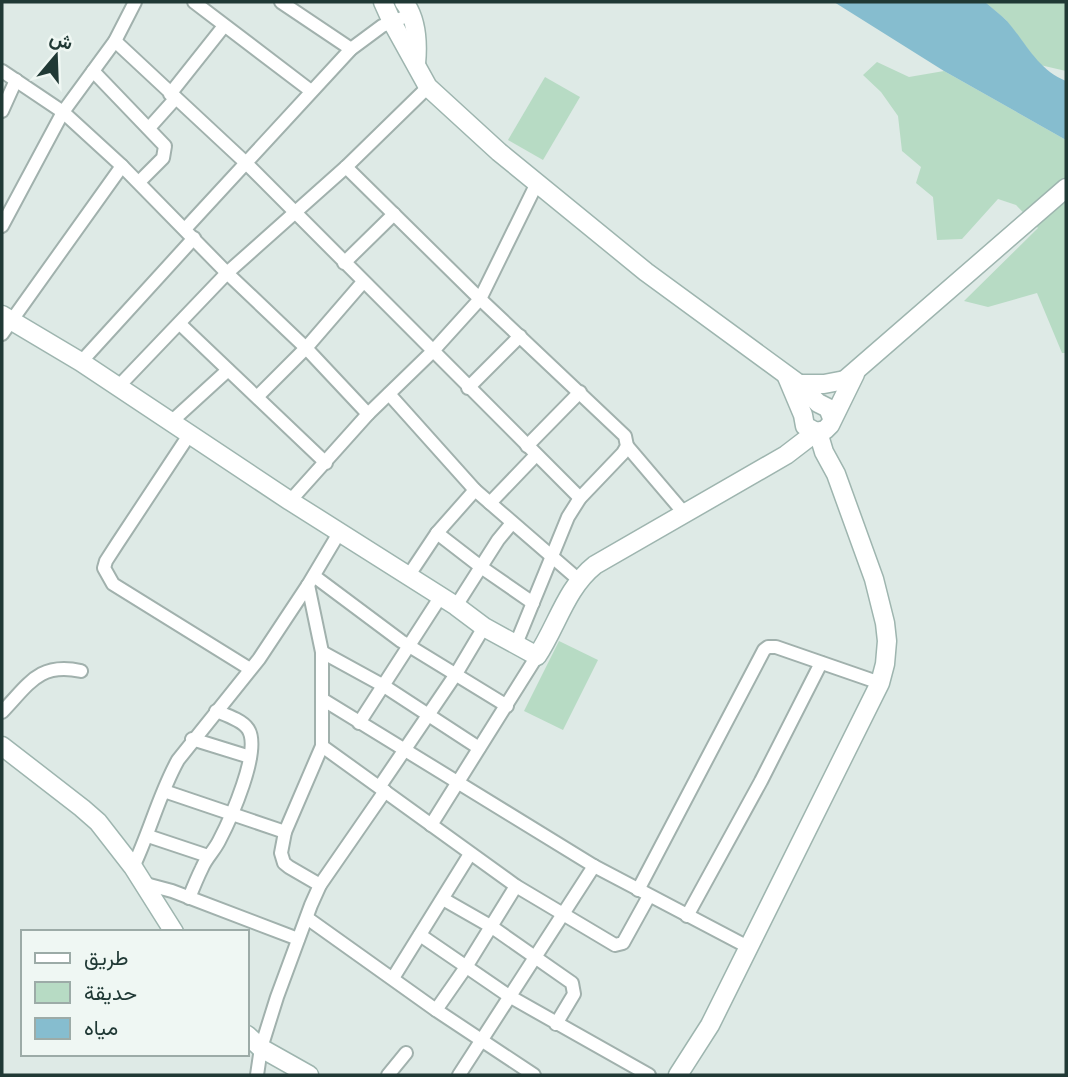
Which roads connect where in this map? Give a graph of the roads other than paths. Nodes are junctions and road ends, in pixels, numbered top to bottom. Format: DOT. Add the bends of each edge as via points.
graph roads {
  1 [pos="135,2"];
  2 [pos="194,2"];
  3 [pos="218,2"];
  4 [pos="281,2"];
  5 [pos="383,2"];
  6 [pos="408,8"];
  7 [pos="208,12"];
  8 [pos="391,22"];
  9 [pos="224,26"];
  10 [pos="115,41"];
  11 [pos="351,49"];
  12 [pos="416,64"];
  13 [pos="2,71"];
  14 [pos="93,71"];
  15 [pos="16,80"];
  16 [pos="428,86"];
  17 [pos="311,91"];
  18 [pos="172,97"];
  19 [pos="2,111"];
  20 [pos="63,112"];
  21 [pos="149,128"];
  22 [pos="246,163"];
  23 [pos="122,166"];
  24 [pos="346,166"];
  25 [pos="139,183"];
  26 [pos="537,183"];
  27 [pos="1066,188"];
  28 [pos="295,212"];
  29 [pos="394,214"];
  30 [pos="2,226"];
  31 [pos="189,234"];
  32 [pos="344,263"];
  33 [pos="228,273"];
  34 [pos="363,282"];
  35 [pos="480,299"];
  36 [pos="5,324"];
  37 [pos="180,324"];
  38 [pos="520,336"];
  39 [pos="306,348"];
  40 [pos="432,352"];
  41 [pos="81,362"];
  42 [pos="228,370"];
  43 [pos="850,377"];
  44 [pos="792,379"];
  45 [pos="117,388"];
  46 [pos="468,388"];
  47 [pos="580,391"];
  48 [pos="389,394"];
  49 [pos="258,396"];
  50 [pos="368,414"];
  51 [pos="818,419"];
  52 [pos="171,422"];
  53 [pos="189,435"];
  54 [pos="627,446"];
  55 [pos="532,450"];
  56 [pos="326,463"];
  57 [pos="475,490"];
  58 [pos="580,498"];
  59 [pos="290,501"];
  60 [pos="490,503"];
  61 [pos="684,513"];
  62 [pos="512,523"];
  63 [pos="339,533"];
  64 [pos="437,533"];
  65 [pos="552,557"];
  66 [pos="481,567"];
  67 [pos="409,575"];
  68 [pos="579,580"];
  69 [pos="311,581"];
  70 [pos="448,601"];
  71 [pos="533,603"];
  72 [pos="484,627"];
  73 [pos="516,644"];
  74 [pos="410,646"];
  75 [pos="323,652"];
  76 [pos="537,656"];
  77 [pos="821,663"];
  78 [pos="250,669"];
  79 [pos="81,671"];
  80 [pos="456,674"];
  81 [pos="880,683"];
  82 [pos="384,686"];
  83 [pos="322,699"];
  84 [pos="506,706"];
  85 [pos="216,710"];
  86 [pos="2,712"];
  87 [pos="428,714"];
  88 [pos="359,723"];
  89 [pos="192,739"];
  90 [pos="2,746"];
  91 [pos="322,746"];
  92 [pos="479,748"];
  93 [pos="404,751"];
  94 [pos="250,757"];
  95 [pos="457,783"];
  96 [pos="383,788"];
  97 [pos="164,791"];
  98 [pos="233,813"];
  99 [pos="431,825"];
  100 [pos="285,832"];
  101 [pos="148,836"];
  102 [pos="470,854"];
  103 [pos="208,856"];
  104 [pos="594,866"];
  105 [pos="133,867"];
  106 [pos="141,883"];
  107 [pos="320,885"];
  108 [pos="516,886"];
  109 [pos="643,893"];
  110 [pos="189,898"];
  111 [pos="443,899"];
  112 [pos="562,915"];
  113 [pos="687,916"];
  114 [pos="240,917"];
  115 [pos="307,918"];
  116 [pos="492,927"];
  117 [pos="173,930"];
  118 [pos="237,930"];
  119 [pos="420,935"];
  120 [pos="298,939"];
  121 [pos="748,947"];
  122 [pos="536,956"];
  123 [pos="466,967"];
  124 [pos="393,978"];
  125 [pos="509,996"];
  126 [pos="436,1010"];
  127 [pos="556,1024"];
  128 [pos="248,1036"];
  129 [pos="481,1041"];
  130 [pos="261,1048"];
  131 [pos="405,1053"];
  132 [pos="527,1073"];
  133 [pos="257,1075"];
  134 [pos="309,1075"];
  135 [pos="388,1075"];
  136 [pos="459,1075"];
  137 [pos="649,1075"];
  138 [pos="678,1075"];
  1 -- 10 [label="street"];
  2 -- 7 [label="street"];
  3 -- 7 [label="street"];
  4 -- 11 [label="street"];
  5 -- 8 [label="street"];
  6 -- 8 [label="street"];
  6 -- 12 [label="street" via="417,46"];
  7 -- 9 [label="street"];
  8 -- 11 [label="street"];
  8 -- 12 [label="street"];
  9 -- 17 [label="street"];
  9 -- 18 [label="street"];
  10 -- 14 [label="street"];
  10 -- 18 [label="street"];
  11 -- 17 [label="street"];
  12 -- 16 [label="street"];
  13 -- 15 [label="street"];
  14 -- 20 [label="street"];
  14 -- 21 [label="street"];
  15 -- 19 [label="street"];
  15 -- 20 [label="street"];
  16 -- 24 [label="street"];
  16 -- 26 [label="street"];
  17 -- 22 [label="street"];
  18 -- 21 [label="street"];
  18 -- 22 [label="street"];
  20 -- 23 [label="street"];
  20 -- 30 [label="street"];
  21 -- 25 [label="street" via="163,141 163,158"];
  22 -- 28 [label="street"];
  22 -- 31 [label="street"];
  23 -- 25 [label="street"];
  23 -- 36 [label="street"];
  24 -- 28 [label="street"];
  24 -- 29 [label="street"];
  25 -- 31 [label="street"];
  26 -- 35 [label="street"];
  26 -- 44 [label="street" via="646,272"];
  27 -- 43 [label="street"];
  28 -- 32 [label="street"];
  28 -- 33 [label="street"];
  29 -- 32 [label="street"];
  29 -- 35 [label="street"];
  31 -- 33 [label="street"];
  31 -- 41 [label="street"];
  32 -- 34 [label="street"];
  33 -- 37 [label="street"];
  33 -- 39 [label="street"];
  34 -- 39 [label="street"];
  34 -- 40 [label="street"];
  35 -- 38 [label="street"];
  35 -- 40 [label="street"];
  36 -- 41 [label="street"];
  37 -- 42 [label="street"];
  37 -- 45 [label="street"];
  38 -- 46 [label="street"];
  38 -- 47 [label="street"];
  39 -- 49 [label="street"];
  39 -- 50 [label="street"];
  40 -- 46 [label="street"];
  40 -- 48 [label="street"];
  41 -- 45 [label="street"];
  42 -- 49 [label="street"];
  42 -- 52 [label="street"];
  43 -- 44 [label="street" via="824,384"];
  43 -- 51 [label="street"];
  44 -- 51 [label="street"];
  45 -- 52 [label="street"];
  46 -- 55 [label="street"];
  47 -- 54 [label="street" via="620,429"];
  47 -- 55 [label="street"];
  48 -- 50 [label="street"];
  48 -- 57 [label="street"];
  49 -- 56 [label="street"];
  50 -- 56 [label="street"];
  51 -- 61 [label="street" via="786,455"];
  51 -- 81 [label="street" via="824,452 874,579 885,623"];
  52 -- 53 [label="street"];
  53 -- 59 [label="street"];
  53 -- 78 [label="street" via="104,568 113,584"];
  54 -- 58 [label="street"];
  54 -- 61 [label="street"];
  55 -- 58 [label="street"];
  55 -- 60 [label="street"];
  56 -- 59 [label="street"];
  57 -- 60 [label="street"];
  57 -- 64 [label="street"];
  58 -- 65 [label="street"];
  59 -- 63 [label="street"];
  60 -- 62 [label="street"];
  61 -- 68 [label="street" via="594,565"];
  62 -- 65 [label="street"];
  62 -- 66 [label="street"];
  63 -- 67 [label="street"];
  63 -- 69 [label="street"];
  64 -- 66 [label="street"];
  64 -- 67 [label="street"];
  65 -- 68 [label="street"];
  65 -- 71 [label="street"];
  66 -- 70 [label="street"];
  66 -- 71 [label="street"];
  67 -- 70 [label="street"];
  68 -- 76 [label="street"];
  69 -- 74 [label="street"];
  69 -- 75 [label="street"];
  69 -- 78 [label="street"];
  70 -- 72 [label="street"];
  70 -- 74 [label="street"];
  71 -- 73 [label="street"];
  72 -- 73 [label="street"];
  72 -- 80 [label="street"];
  73 -- 76 [label="street"];
  74 -- 80 [label="street"];
  74 -- 82 [label="street"];
  75 -- 82 [label="street"];
  75 -- 83 [label="street"];
  76 -- 84 [label="street"];
  77 -- 81 [label="street"];
  77 -- 109 [label="street" via="776,647 764,650"];
  77 -- 113 [label="street"];
  78 -- 85 [label="street"];
  79 -- 86 [label="street" via="64,667 39,674"];
  80 -- 84 [label="street"];
  80 -- 87 [label="street"];
  81 -- 121 [label="street"];
  82 -- 87 [label="street"];
  82 -- 88 [label="street"];
  83 -- 88 [label="street"];
  83 -- 91 [label="street"];
  84 -- 92 [label="street"];
  85 -- 89 [label="street"];
  85 -- 94 [label="street" via="248,728"];
  87 -- 92 [label="street"];
  87 -- 93 [label="street"];
  88 -- 93 [label="street"];
  89 -- 94 [label="street"];
  89 -- 97 [label="street"];
  90 -- 105 [label="street" via="82,808"];
  91 -- 96 [label="street"];
  91 -- 100 [label="street"];
  92 -- 95 [label="street"];
  93 -- 95 [label="street"];
  93 -- 96 [label="street"];
  94 -- 98 [label="street"];
  95 -- 99 [label="street"];
  95 -- 104 [label="street"];
  96 -- 99 [label="street"];
  96 -- 107 [label="street"];
  97 -- 98 [label="street"];
  97 -- 101 [label="street"];
  98 -- 100 [label="street"];
  98 -- 103 [label="street"];
  99 -- 102 [label="street"];
  100 -- 107 [label="street" via="284,863"];
  101 -- 103 [label="street"];
  101 -- 105 [label="street"];
  102 -- 108 [label="street"];
  102 -- 111 [label="street"];
  103 -- 110 [label="street"];
  104 -- 109 [label="street"];
  104 -- 112 [label="street"];
  105 -- 106 [label="street"];
  106 -- 110 [label="street"];
  106 -- 117 [label="street"];
  107 -- 115 [label="street"];
  108 -- 112 [label="street"];
  108 -- 116 [label="street"];
  109 -- 112 [label="street" via="619,945"];
  109 -- 113 [label="street"];
  110 -- 114 [label="street"];
  111 -- 116 [label="street"];
  111 -- 119 [label="street"];
  112 -- 122 [label="street"];
  113 -- 121 [label="street"];
  114 -- 118 [label="street"];
  114 -- 120 [label="street"];
  115 -- 120 [label="street"];
  115 -- 124 [label="street"];
  116 -- 122 [label="street"];
  116 -- 123 [label="street"];
  119 -- 123 [label="street"];
  119 -- 124 [label="street"];
  120 -- 130 [label="street"];
  121 -- 138 [label="street" via="705,1034"];
  122 -- 125 [label="street"];
  122 -- 127 [label="street" via="575,987"];
  123 -- 125 [label="street"];
  123 -- 126 [label="street"];
  124 -- 126 [label="street"];
  125 -- 127 [label="street"];
  125 -- 129 [label="street"];
  126 -- 129 [label="street"];
  127 -- 137 [label="street"];
  128 -- 130 [label="street"];
  129 -- 132 [label="street"];
  129 -- 136 [label="street"];
  130 -- 133 [label="street"];
  130 -- 134 [label="street"];
  131 -- 135 [label="street"];
}
